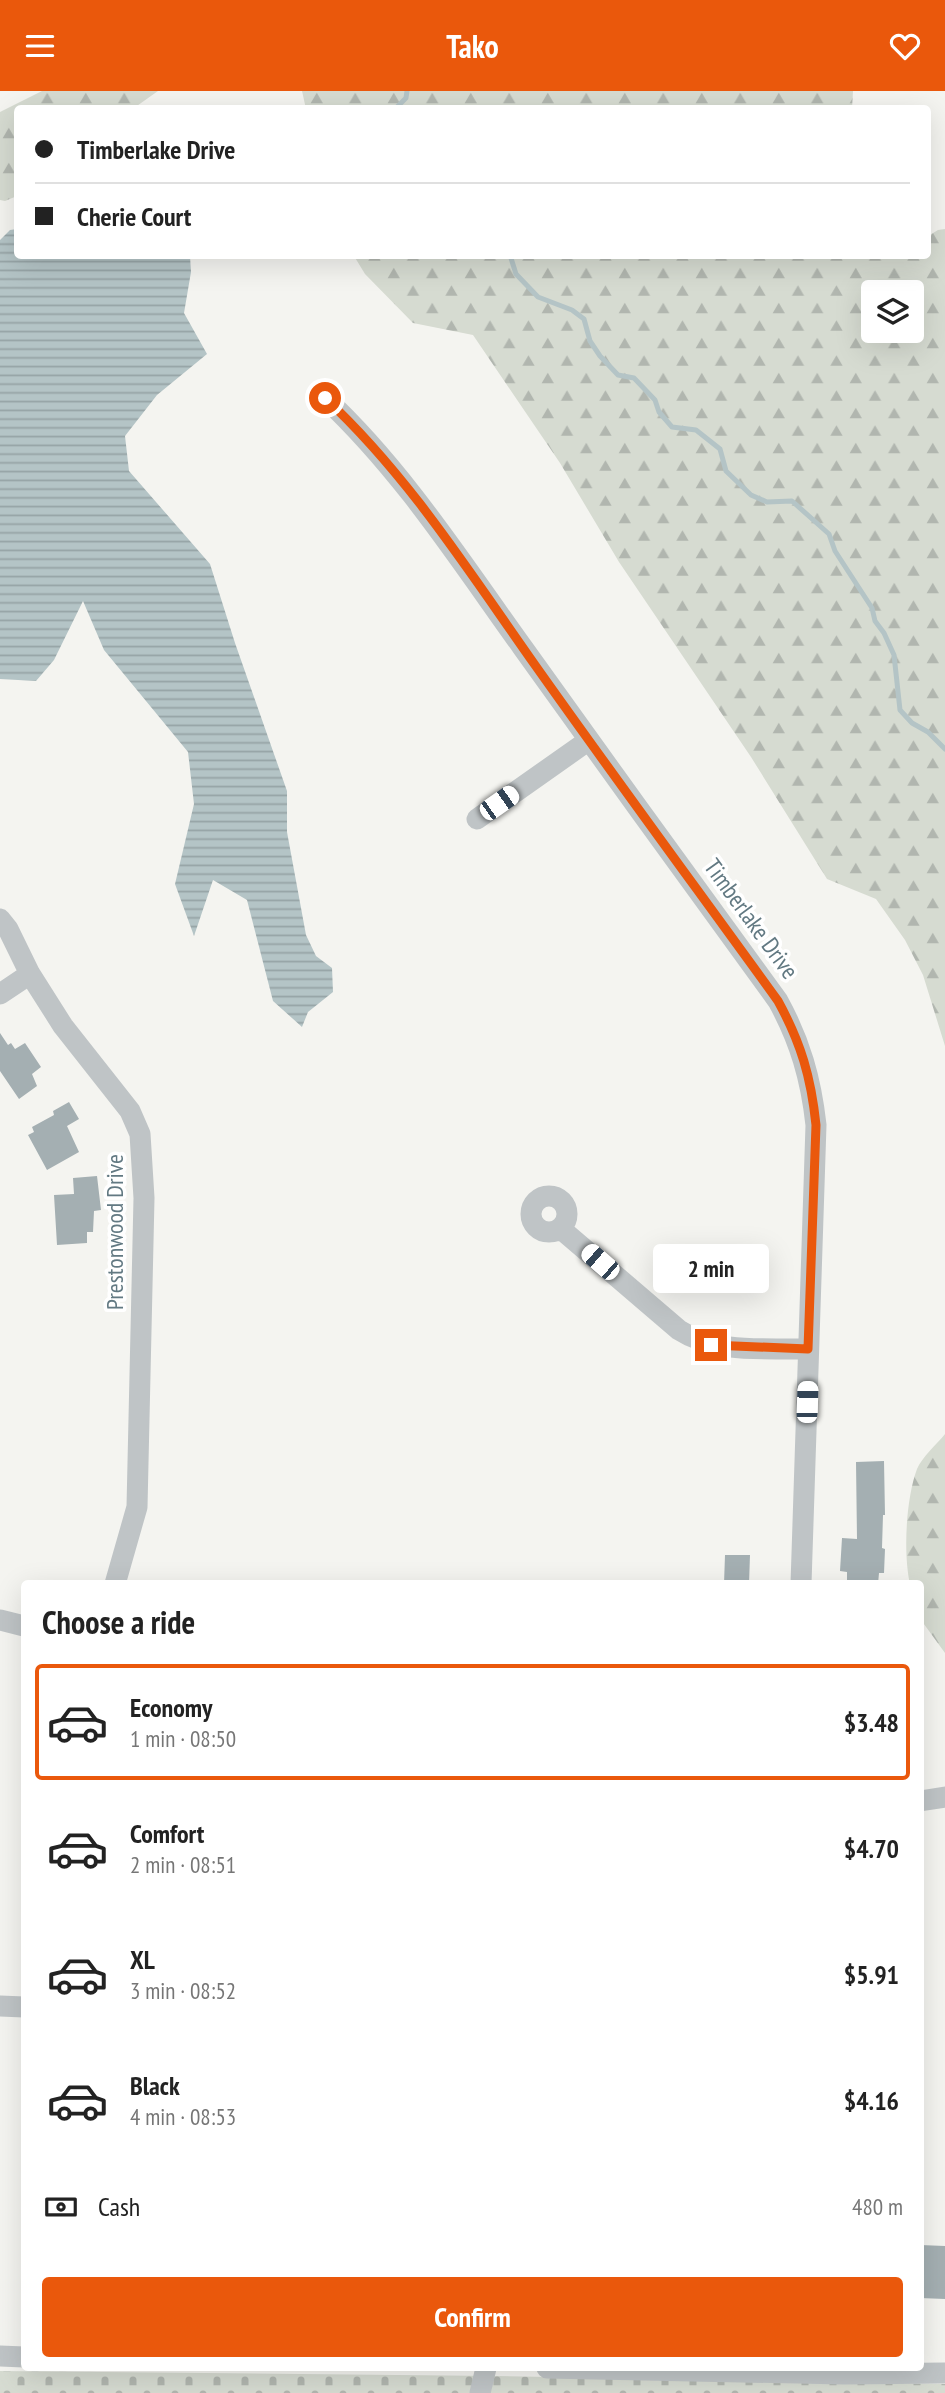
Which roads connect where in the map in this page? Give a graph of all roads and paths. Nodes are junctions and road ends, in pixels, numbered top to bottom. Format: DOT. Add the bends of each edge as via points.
graph roads {
  1 [pos="325,398"];
  2 [pos="589,740"];
  3 [pos="477,819"];
  4 [pos="0,919"];
  5 [pos="30,974"];
  6 [pos="0,994"];
  7 [pos="561,1229"];
  8 [pos="808,1349"];
  9 [pos="116,1580"];
  10 [pos="801,1580"];
  11 [pos="0,1620"];
  12 [pos="21,1625"];
  13 [pos="945,1797"];
  14 [pos="924,1800"];
  15 [pos="0,2006"];
  16 [pos="21,2007"];
  17 [pos="0,2356"];
  18 [pos="21,2357"];
  19 [pos="485,2371"];
  20 [pos="602,2371"];
  21 [pos="844,2371"];
  22 [pos="945,2373"];
  23 [pos="820,2383"];
  24 [pos="480,2393"];
  1 -- 2 [label="street, Timberlake Drive" via="388,462"];
  2 -- 3 [label="street"];
  2 -- 8 [label="street, Timberlake Drive" via="778,1001 803,1055 816,1125"];
  4 -- 5 [label="street, Prestonwood Drive"];
  5 -- 6 [label="street"];
  5 -- 9 [label="street, Prestonwood Drive" via="63,1026 130,1111 140,1133 144,1198 137,1507"];
  7 -- 8 [label="street" via="693,1339 711,1345"];
  8 -- 10 [label="street, Timberlake Drive"];
  11 -- 12 [label="street"];
  13 -- 14 [label="street"];
  15 -- 16 [label="street"];
  17 -- 18 [label="street"];
  19 -- 24 [label="street"];
  20 -- 23 [label="street"];
  21 -- 22 [label="street"];
  21 -- 23 [label="street"];
}
